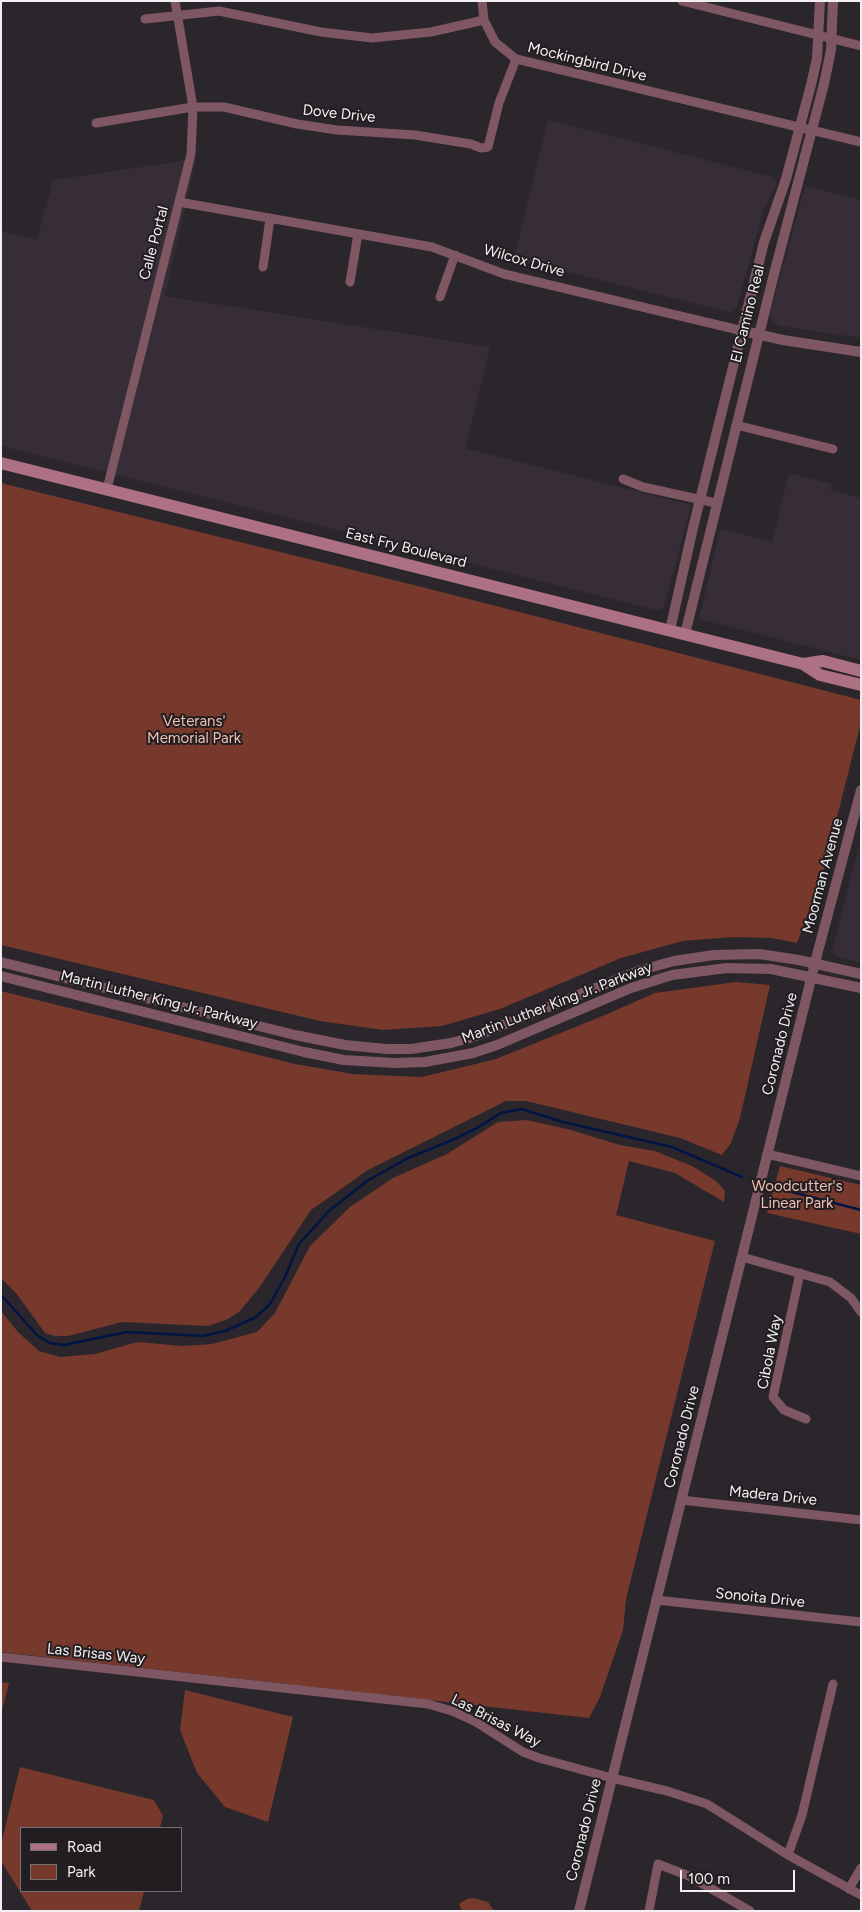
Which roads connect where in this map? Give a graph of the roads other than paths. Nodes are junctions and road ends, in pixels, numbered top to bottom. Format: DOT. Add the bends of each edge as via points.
graph roads {
  1 [pos="175,1"];
  2 [pos="482,1"];
  3 [pos="682,1"];
  4 [pos="820,1"];
  5 [pos="834,1"];
  6 [pos="177,16"];
  7 [pos="145,20"];
  8 [pos="484,20"];
  9 [pos="819,36"];
  10 [pos="832,38"];
  11 [pos="861,46"];
  12 [pos="516,59"];
  13 [pos="193,107"];
  14 [pos="96,123"];
  15 [pos="800,127"];
  16 [pos="812,130"];
  17 [pos="861,142"];
  18 [pos="179,202"];
  19 [pos="270,219"];
  20 [pos="358,234"];
  21 [pos="455,255"];
  22 [pos="263,267"];
  23 [pos="350,282"];
  24 [pos="440,297"];
  25 [pos="743,331"];
  26 [pos="759,335"];
  27 [pos="861,352"];
  28 [pos="736,425"];
  29 [pos="833,449"];
  30 [pos="1,463"];
  31 [pos="623,479"];
  32 [pos="107,490"];
  33 [pos="700,499"];
  34 [pos="716,503"];
  35 [pos="670,630"];
  36 [pos="685,634"];
  37 [pos="804,664"];
  38 [pos="861,671"];
  39 [pos="861,685"];
  40 [pos="861,790"];
  41 [pos="1,962"];
  42 [pos="814,970"];
  43 [pos="861,974"];
  44 [pos="1,976"];
  45 [pos="861,988"];
  46 [pos="767,1154"];
  47 [pos="861,1176"];
  48 [pos="742,1257"];
  49 [pos="800,1273"];
  50 [pos="861,1312"];
  51 [pos="806,1419"];
  52 [pos="681,1500"];
  53 [pos="861,1520"];
  54 [pos="656,1600"];
  55 [pos="861,1622"];
  56 [pos="1,1657"];
  57 [pos="833,1684"];
  58 [pos="612,1778"];
  59 [pos="788,1856"];
  60 [pos="861,1868"];
  61 [pos="850,1889"];
  62 [pos="861,1895"];
  63 [pos="579,1911"];
  64 [pos="649,1911"];
  65 [pos="750,1911"];
  1 -- 6 [label="street, Calle Portal"];
  2 -- 8 [label="street"];
  3 -- 9 [label="street"];
  4 -- 9 [label="street, El Camino Real"];
  5 -- 10 [label="street, El Camino Real"];
  6 -- 7 [label="street"];
  6 -- 8 [label="street" via="219,11 321,32 372,38 431,32"];
  6 -- 13 [label="street, Calle Portal"];
  8 -- 12 [label="street, Mockingbird Drive" via="495,42"];
  9 -- 10 [label="street"];
  9 -- 15 [label="street, El Camino Real" via="817,58"];
  10 -- 11 [label="street"];
  10 -- 16 [label="street, El Camino Real"];
  12 -- 13 [label="street, Dove Drive" via="499,103 488,147 415,135 321,127 224,107"];
  12 -- 15 [label="street, Mockingbird Drive"];
  13 -- 14 [label="street, Dove Drive"];
  13 -- 18 [label="street, Calle Portal" via="191,154"];
  15 -- 16 [label="street, Mockingbird Drive"];
  15 -- 25 [label="street, El Camino Real" via="769,225"];
  16 -- 17 [label="street, Mockingbird Drive"];
  16 -- 26 [label="street, El Camino Real"];
  18 -- 19 [label="street, Wilcox Drive"];
  18 -- 32 [label="street, Calle Portal"];
  19 -- 20 [label="street, Wilcox Drive"];
  19 -- 22 [label="street"];
  20 -- 21 [label="street, Wilcox Drive" via="432,247"];
  20 -- 23 [label="street"];
  21 -- 24 [label="street"];
  21 -- 25 [label="street, Wilcox Drive" via="504,274"];
  25 -- 26 [label="street, Wilcox Drive"];
  25 -- 33 [label="street, El Camino Real"];
  26 -- 27 [label="street, Wilcox Drive"];
  26 -- 28 [label="street, El Camino Real"];
  28 -- 29 [label="street"];
  28 -- 34 [label="street, El Camino Real"];
  30 -- 32 [label="main road, East Fry Boulevard"];
  31 -- 33 [label="street" via="643,487"];
  32 -- 35 [label="main road, East Fry Boulevard"];
  33 -- 34 [label="street"];
  33 -- 35 [label="street, El Camino Real"];
  34 -- 36 [label="street, El Camino Real"];
  35 -- 36 [label="main road, East Fry Boulevard"];
  36 -- 37 [label="main road, East Fry Boulevard"];
  37 -- 38 [label="main road, East Fry Boulevard" via="823,662"];
  37 -- 39 [label="main road, East Fry Boulevard" via="820,675"];
  40 -- 42 [label="street, Moorman Avenue"];
  41 -- 42 [label="street, Martin Luther King Jr. Parkway" via="295,1035 386,1049 450,1043 473,1037 641,970 674,961 714,955 759,954 782,957"];
  42 -- 43 [label="street, Martin Luther King Jr. Parkway"];
  42 -- 44 [label="street, Martin Luther King Jr. Parkway" via="747,967 672,976 630,988 497,1045 450,1058 395,1063 344,1060 304,1052"];
  42 -- 45 [label="street, Martin Luther King Jr. Parkway"];
  42 -- 46 [label="street, Coronado Drive"];
  46 -- 47 [label="street"];
  46 -- 48 [label="street, Coronado Drive"];
  48 -- 49 [label="street"];
  48 -- 52 [label="street, Coronado Drive"];
  49 -- 50 [label="street" via="830,1282 851,1298"];
  49 -- 51 [label="street, Cibola Way" via="773,1397 784,1410"];
  52 -- 53 [label="street, Madera Drive"];
  52 -- 54 [label="street, Coronado Drive"];
  54 -- 55 [label="street, Sonoita Drive"];
  54 -- 58 [label="street, Coronado Drive"];
  56 -- 58 [label="street, Las Brisas Way" via="428,1704 476,1722 523,1752"];
  57 -- 59 [label="street" via="802,1815"];
  58 -- 59 [label="street, Las Brisas Way" via="707,1804"];
  58 -- 63 [label="street, Coronado Drive"];
  59 -- 61 [label="street, Las Brisas Way"];
  60 -- 61 [label="street"];
  61 -- 62 [label="street, Las Brisas Way"];
  64 -- 65 [label="street" via="658,1864 689,1876"];
}
